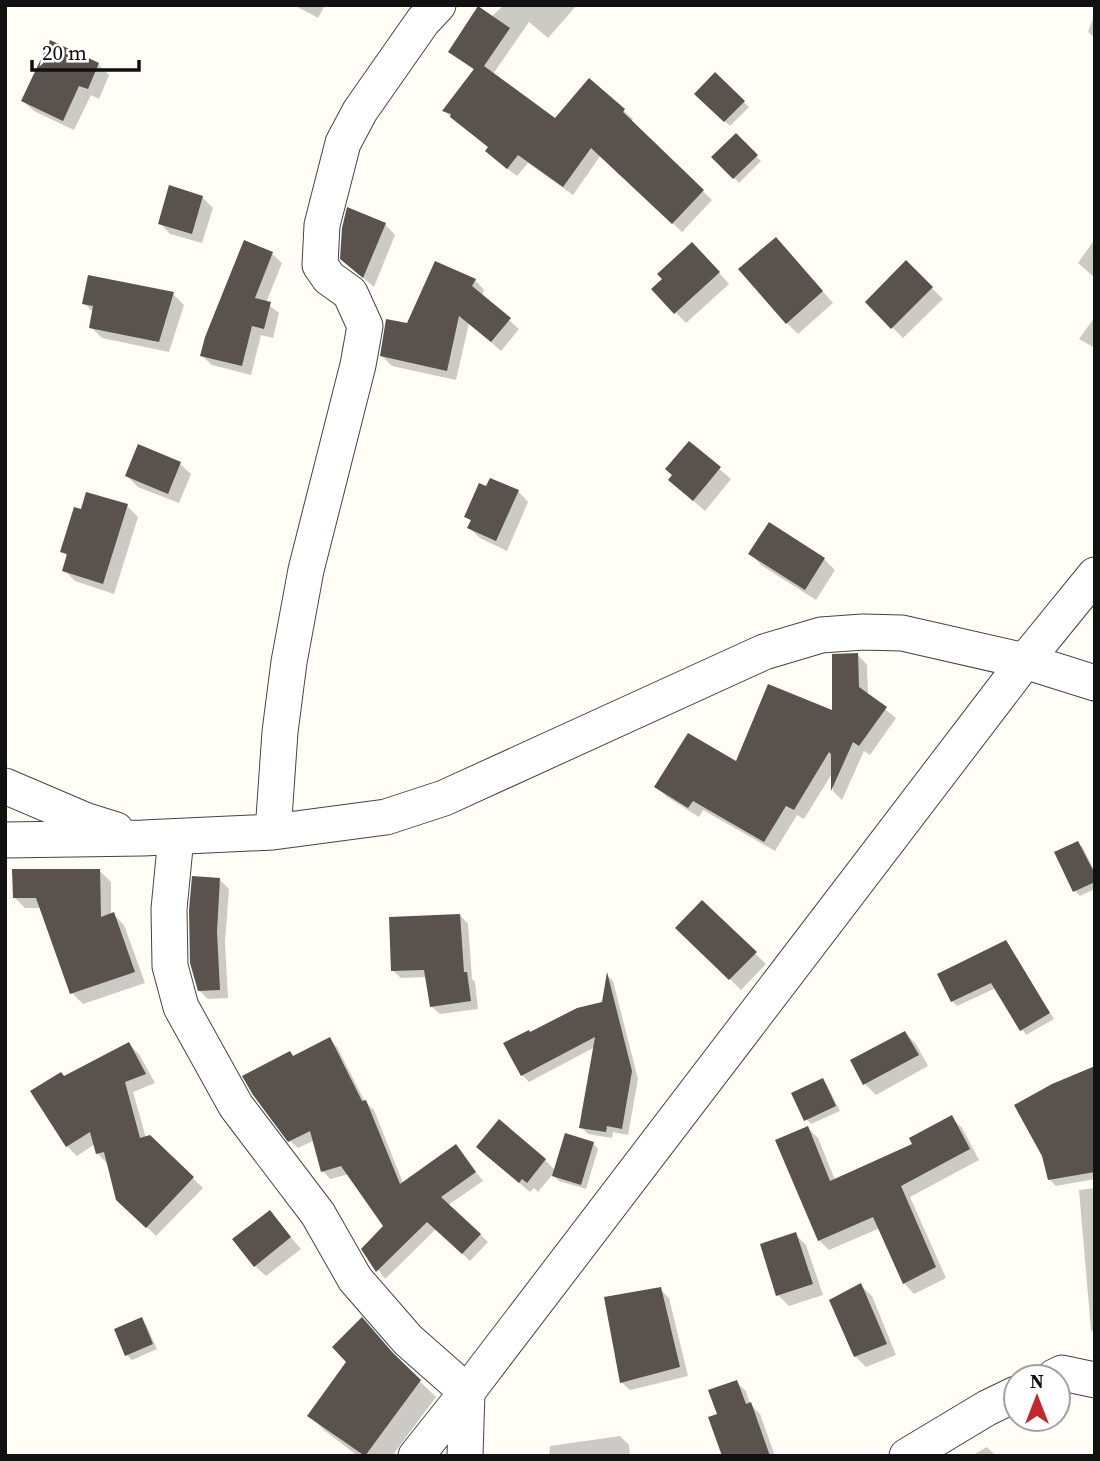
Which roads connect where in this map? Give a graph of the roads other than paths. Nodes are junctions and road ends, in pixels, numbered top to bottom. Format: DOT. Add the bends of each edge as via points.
graph roads {
  1 [pos="438,5"];
  2 [pos="1095,575"];
  3 [pos="1025,661"];
  4 [pos="1095,683"];
  5 [pos="5,786"];
  6 [pos="274,832"];
  7 [pos="160,837"];
  8 [pos="5,840"];
  9 [pos="1072,1375"];
  10 [pos="1095,1380"];
  11 [pos="467,1392"];
  12 [pos="1002,1401"];
  13 [pos="416,1456"];
  14 [pos="465,1456"];
  15 [pos="907,1456"];
  1 -- 6 [label="street" via="383,77 342,143 322,225 320,265 349,293 365,326 306,570 289,662"];
  2 -- 3 [label="street"];
  3 -- 4 [label="street"];
  3 -- 6 [label="street" via="902,633 821,635 764,652 444,797 386,817"];
  3 -- 11 [label="street"];
  5 -- 7 [label="street" via="87,821"];
  6 -- 7 [label="street"];
  7 -- 8 [label="street"];
  7 -- 11 [label="street" via="170,966 181,1007 236,1106 318,1214 355,1279 408,1340"];
  9 -- 10 [label="street"];
  11 -- 13 [label="street"];
  11 -- 14 [label="street"];
  12 -- 15 [label="street"];
}
